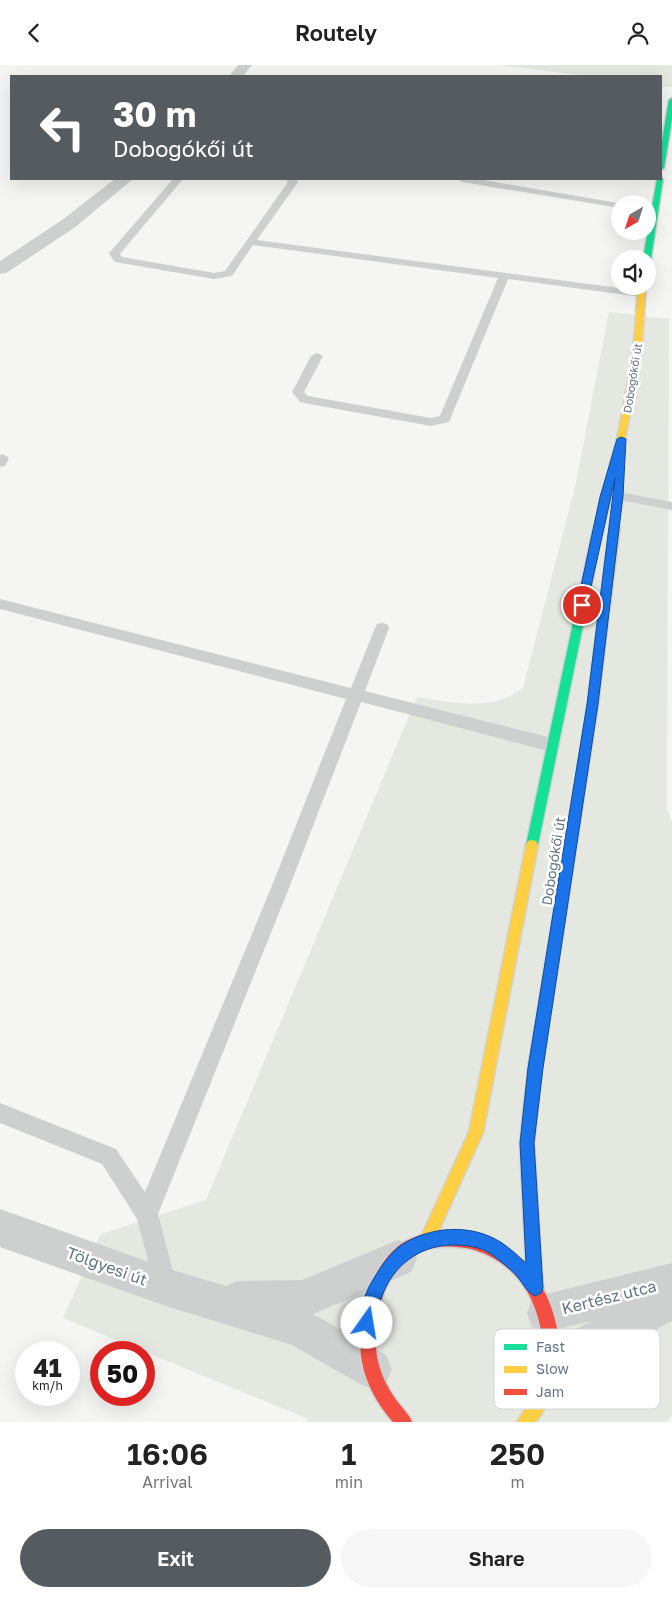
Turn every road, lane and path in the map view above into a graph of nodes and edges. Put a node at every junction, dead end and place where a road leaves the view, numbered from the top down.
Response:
1 (245, 65) edge
2 (237, 75) edge
3 (672, 100) edge
4 (669, 140) edge
5 (662, 165) edge
6 (124, 180) edge
7 (177, 180) edge
8 (292, 180) edge
9 (468, 180) edge
10 (660, 180) edge
11 (655, 195) edge
12 (611, 204) edge
13 (252, 242) junction
14 (0, 269) edge
15 (504, 277) junction
16 (611, 287) edge
17 (641, 295) edge
18 (317, 356) dead end
19 (621, 439) junction
20 (617, 506) junction
21 (672, 506) edge
22 (0, 604) edge
23 (382, 628) dead end
24 (355, 697) junction
25 (552, 745) junction
26 (0, 1113) edge
27 (147, 1214) junction
28 (0, 1228) edge
29 (413, 1250) junction
30 (672, 1282) edge
31 (166, 1287) junction
32 (541, 1300) junction
33 (672, 1300) edge
34 (214, 1301) junction
35 (550, 1329) edge
36 (617, 1329) edge
37 (372, 1369) junction
38 (536, 1409) edge
39 (399, 1419) edge
40 (525, 1422) edge

1 - 2 street
3 - 4 main road
4 - 5 main road
6 - 14 street
7 - 13 lane
8 - 13 lane
9 - 12 lane
10 - 11 main road
13 - 15 lane
15 - 16 lane
15 - 18 lane
17 - 19 main road, Dobogókői út
19 - 20 main road, Dobogókői út
19 - 25 main road, Dobogókői út
20 - 21 lane
20 - 32 main road, Dobogókői út
22 - 24 lane
23 - 24 lane
24 - 25 lane
24 - 27 lane
25 - 29 main road, Dobogókői út
26 - 27 lane
27 - 31 lane
28 - 31 street, Tölgyesi út
29 - 32 main road
29 - 34 street, Tölgyesi út
29 - 37 main road, Dobogókői út
30 - 32 street, Kertész utca
31 - 34 street, Tölgyesi út
32 - 35 main road
33 - 36 street, Kertész utca
34 - 37 street, Tölgyesi út
37 - 39 main road, Dobogókői út
38 - 40 main road

